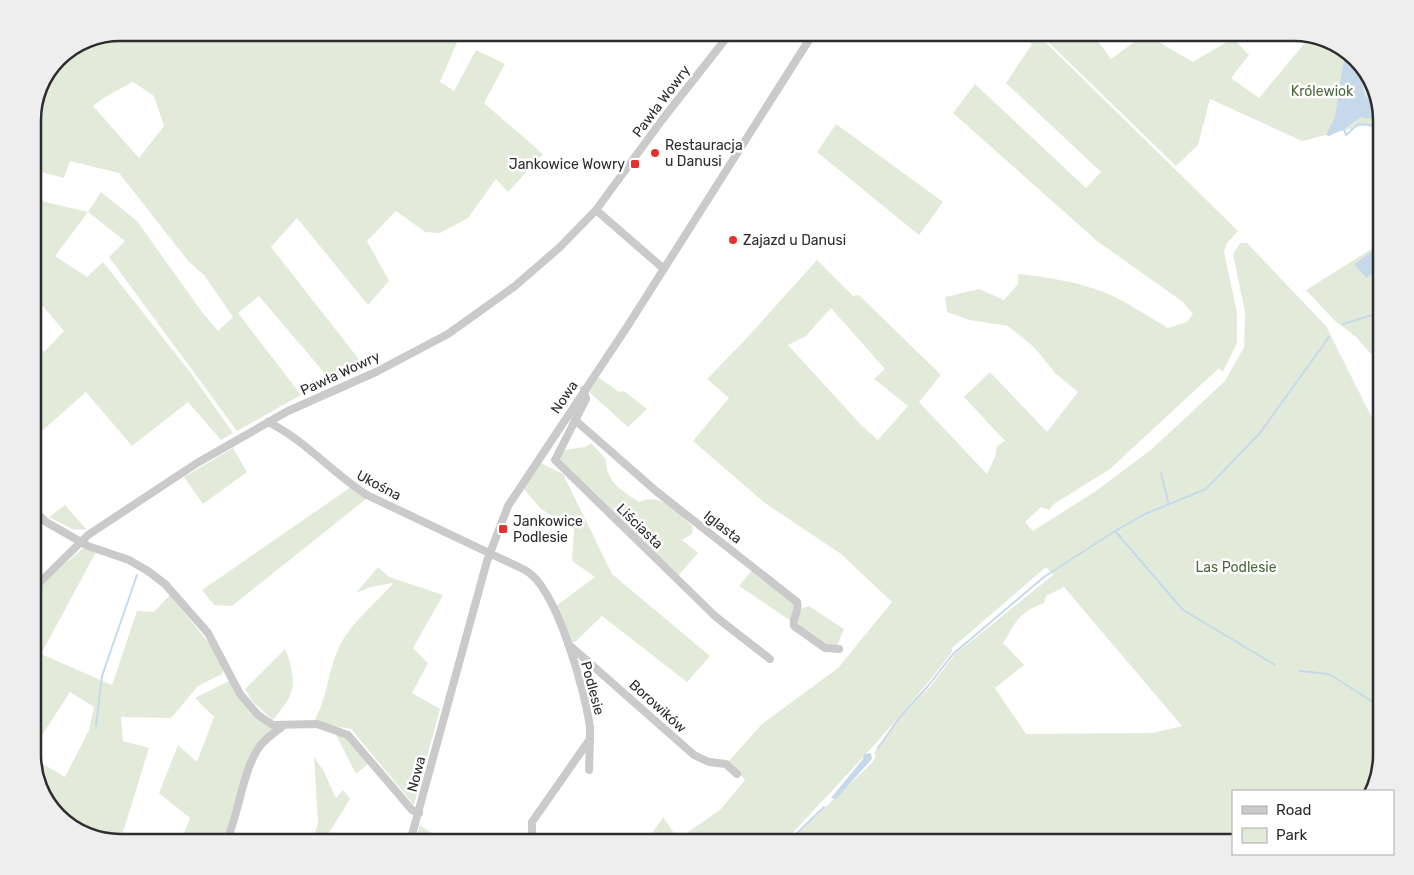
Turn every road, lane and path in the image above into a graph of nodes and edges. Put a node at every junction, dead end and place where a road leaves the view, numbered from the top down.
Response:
1 (724, 41) edge
2 (808, 41) edge
3 (596, 210) junction
4 (664, 269) junction
5 (584, 390) junction
6 (575, 420) junction
7 (268, 422) junction
8 (41, 517) edge
9 (82, 542) junction
10 (489, 552) junction
11 (41, 581) edge
12 (568, 644) junction
13 (839, 649) dead end
14 (770, 659) dead end
15 (284, 725) junction
16 (590, 739) junction
17 (588, 770) dead end
18 (737, 774) dead end
19 (418, 813) junction
20 (230, 834) edge
21 (412, 834) edge
22 (532, 834) edge

1 - 3 street, Pawła Wowry
2 - 4 street, Nowa
3 - 4 street
3 - 7 street, Pawła Wowry
4 - 5 street, Nowa
5 - 6 street, Liściasta
5 - 10 street, Nowa
6 - 13 street, Iglasta
6 - 14 street, Liściasta
7 - 9 street, Pawła Wowry
7 - 10 street, Ukośna
8 - 9 street
9 - 11 street, Pawła Wowry
9 - 15 street
10 - 12 street, Podlesie
10 - 19 street, Nowa
12 - 16 street, Podlesie
12 - 18 street, Borowików
15 - 19 street
15 - 20 street
16 - 17 street, Podlesie
16 - 22 street
19 - 21 street, Nowa

